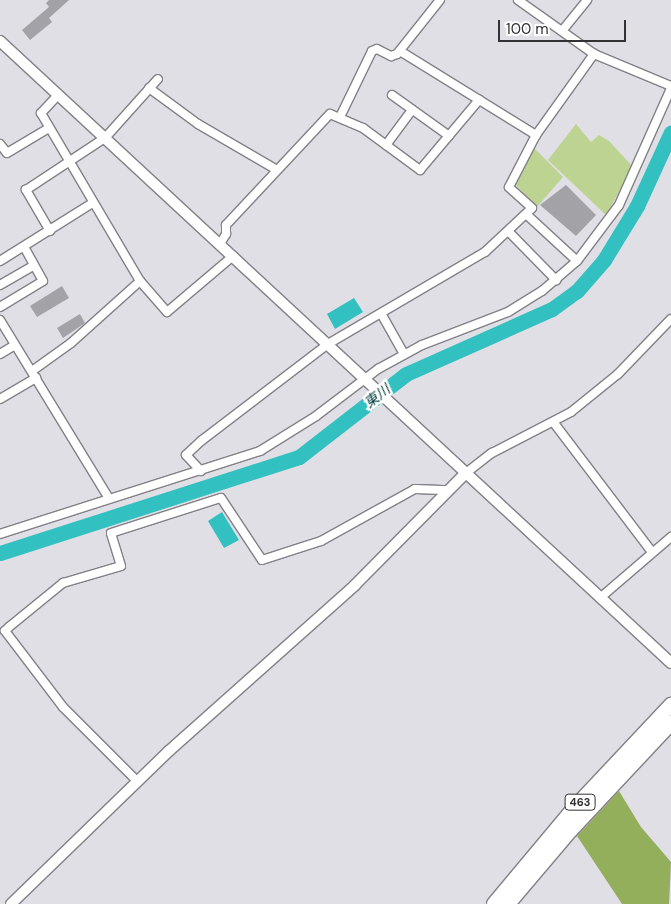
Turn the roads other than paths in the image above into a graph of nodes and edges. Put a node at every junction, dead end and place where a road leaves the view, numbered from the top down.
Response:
1 (440, 0) edge
2 (518, 0) edge
3 (587, 0) edge
4 (562, 31) junction
5 (0, 41) edge
6 (400, 51) junction
7 (594, 54) junction
8 (158, 79) dead end
9 (671, 87) edge
10 (150, 88) junction
11 (58, 95) junction
12 (392, 95) dead end
13 (479, 100) junction
14 (412, 110) junction
15 (340, 117) junction
16 (49, 128) junction
17 (536, 134) junction
18 (449, 136) junction
19 (104, 138) junction
20 (0, 144) edge
21 (386, 145) junction
22 (69, 165) junction
23 (277, 170) junction
24 (91, 204) junction
25 (526, 214) junction
26 (50, 231) junction
27 (508, 231) junction
28 (220, 244) junction
29 (24, 247) junction
30 (233, 256) junction
31 (0, 261) edge
32 (578, 261) junction
33 (34, 265) junction
34 (556, 280) junction
35 (140, 281) junction
36 (0, 285) edge
37 (0, 307) edge
38 (382, 315) junction
39 (671, 319) edge
40 (0, 320) edge
41 (15, 344) junction
42 (328, 344) junction
43 (0, 354) edge
44 (404, 354) junction
45 (34, 374) junction
46 (367, 380) junction
47 (0, 399) edge
48 (554, 423) junction
49 (201, 471) junction
50 (466, 473) junction
51 (449, 490) junction
52 (108, 497) junction
53 (0, 534) edge
54 (671, 536) edge
55 (652, 552) junction
56 (600, 598) junction
57 (671, 663) edge
58 (671, 704) edge
59 (671, 723) edge
60 (138, 782) junction
61 (11, 904) edge
62 (494, 904) edge
63 (508, 904) edge

1 - 6 street
2 - 4 street
3 - 4 street
4 - 7 street
5 - 11 street
6 - 13 street
6 - 15 street
7 - 9 street
7 - 17 street
8 - 10 street
9 - 32 street
10 - 19 street
10 - 23 street
11 - 16 street
11 - 19 street
12 - 14 street
13 - 17 street
13 - 18 street
14 - 18 street
14 - 21 street
15 - 21 street
15 - 23 street
16 - 20 street
16 - 22 street
17 - 25 street
18 - 21 street
19 - 22 street
19 - 28 street
22 - 24 street
22 - 26 street
23 - 28 street
24 - 26 street
24 - 35 street
25 - 27 street
25 - 32 street
26 - 29 street
27 - 34 street
27 - 38 street
28 - 30 street
29 - 31 street
29 - 33 street
30 - 35 street
30 - 42 street
32 - 34 street
33 - 36 street
33 - 37 street
34 - 44 street
35 - 45 street
38 - 42 street
38 - 44 street
39 - 48 street
40 - 41 street
41 - 43 street
41 - 45 street
42 - 46 street
42 - 49 street
44 - 46 street
45 - 47 street
45 - 52 street
46 - 49 street
46 - 50 street
48 - 50 street
48 - 55 street
49 - 52 street
50 - 51 street
50 - 56 street
51 - 60 street
51 - 60 street
52 - 53 street
54 - 55 street
55 - 56 street
56 - 57 street
58 - 62 highway, 463
59 - 63 highway, 463
60 - 61 street

